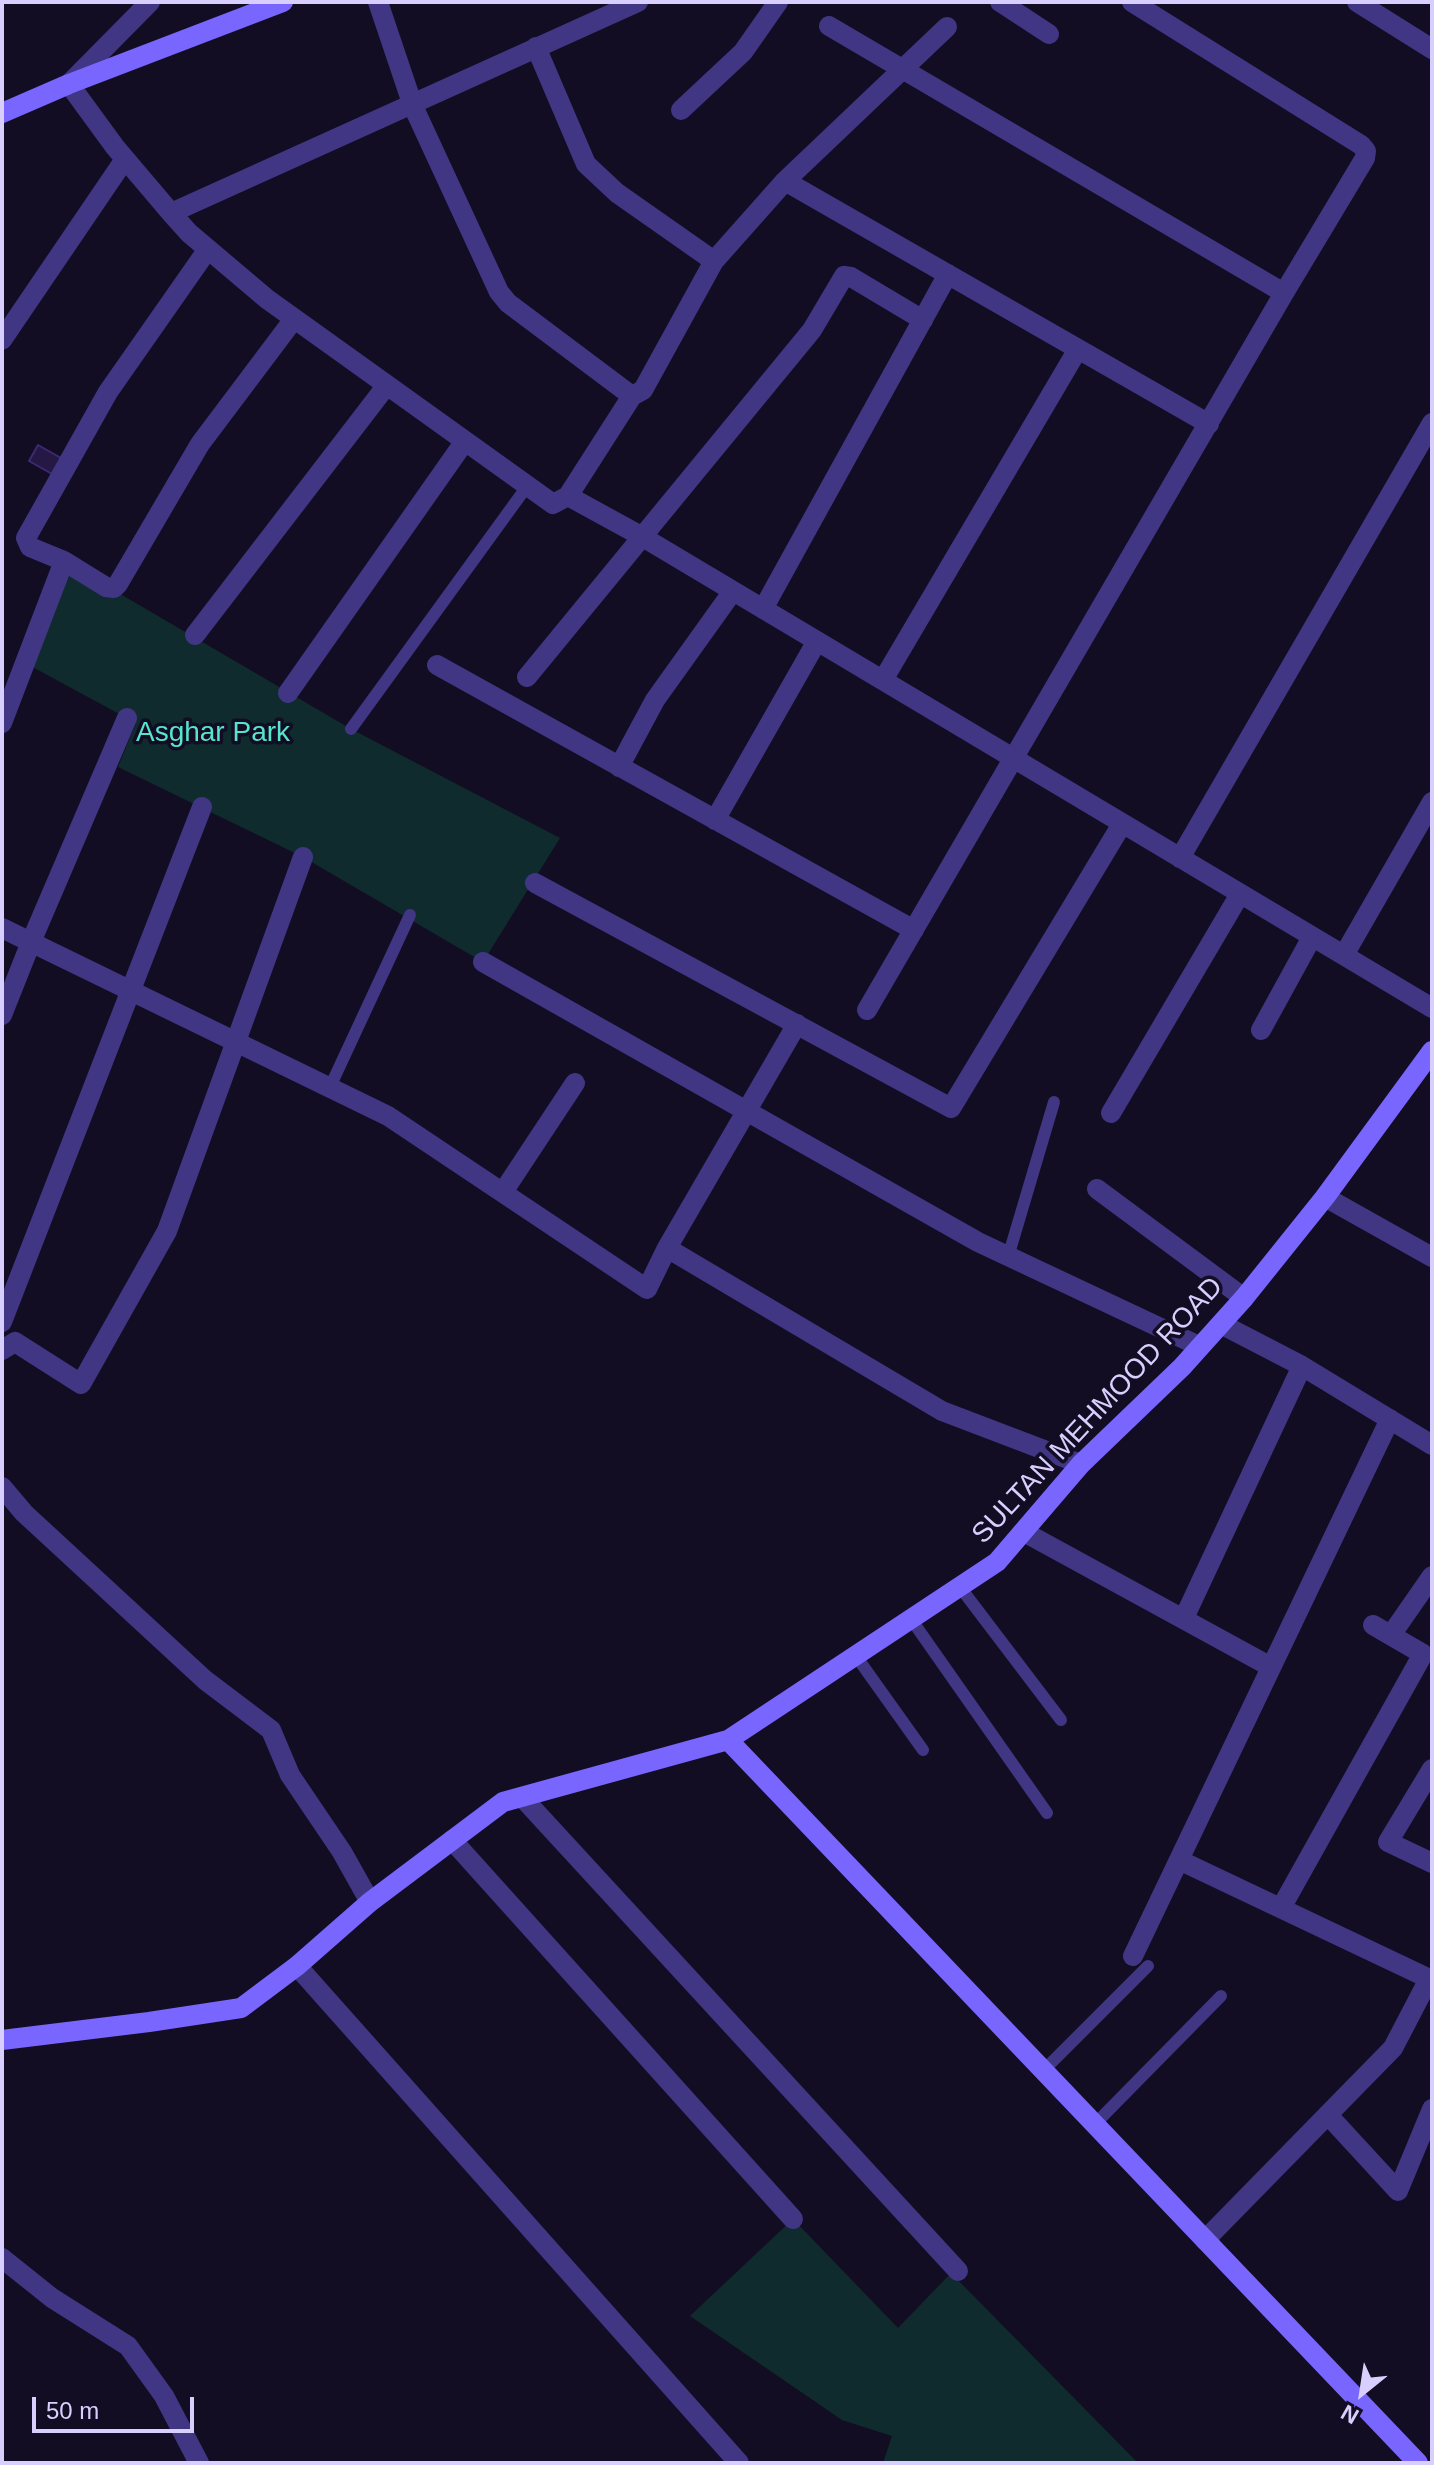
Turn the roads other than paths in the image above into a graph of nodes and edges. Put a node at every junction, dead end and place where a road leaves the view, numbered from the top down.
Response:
1 (150, 2) edge
2 (283, 2) edge
3 (378, 2) edge
4 (638, 2) edge
5 (778, 2) edge
6 (1000, 2) edge
7 (1132, 2) edge
8 (1357, 2) edge
9 (829, 26) dead end
10 (947, 27) dead end
11 (1049, 34) dead end
12 (536, 47) junction
13 (1432, 49) edge
14 (902, 69) junction
15 (69, 84) junction
16 (413, 106) junction
17 (681, 110) dead end
18 (2, 113) edge
19 (125, 159) junction
20 (785, 181) junction
21 (171, 213) junction
22 (208, 249) junction
23 (714, 261) junction
24 (948, 274) junction
25 (1284, 293) junction
26 (294, 319) junction
27 (923, 320) junction
28 (2, 340) edge
29 (1078, 349) junction
30 (387, 385) junction
31 (632, 396) junction
32 (1432, 423) edge
33 (1209, 424) junction
34 (465, 441) junction
35 (528, 485) junction
36 (568, 496) junction
37 (641, 536) junction
38 (64, 561) junction
39 (733, 591) junction
40 (763, 609) junction
41 (195, 635) dead end
42 (817, 641) junction
43 (437, 665) dead end
44 (527, 677) dead end
45 (883, 680) junction
46 (288, 693) dead end
47 (127, 718) dead end
48 (2, 723) edge
49 (351, 729) dead end
50 (1015, 759) junction
51 (619, 767) junction
52 (1432, 802) edge
53 (202, 807) dead end
54 (715, 820) junction
55 (1122, 824) junction
56 (303, 857) dead end
57 (1180, 858) junction
58 (535, 883) dead end
59 (1240, 894) junction
60 (410, 915) dead end
61 (2, 928) edge
62 (914, 930) junction
63 (1312, 937) junction
64 (31, 942) junction
65 (1344, 955) junction
66 (483, 962) dead end
67 (131, 990) junction
68 (1432, 1008) edge
69 (867, 1010) dead end
70 (2, 1015) edge
71 (797, 1024) junction
72 (1261, 1030) dead end
73 (236, 1042) junction
74 (1432, 1051) edge
75 (575, 1083) dead end
76 (330, 1087) junction
77 (1054, 1102) dead end
78 (746, 1111) junction
79 (1111, 1113) dead end
80 (1097, 1189) dead end
81 (503, 1192) junction
82 (1325, 1197) junction
83 (667, 1248) junction
84 (1008, 1257) junction
85 (1432, 1257) edge
86 (1244, 1298) junction
87 (2, 1322) edge
88 (1221, 1324) junction
89 (1199, 1346) junction
90 (2, 1350) edge
91 (1302, 1366) junction
92 (1390, 1419) junction
93 (1432, 1445) edge
94 (1081, 1464) junction
95 (2, 1487) edge
96 (1024, 1532) junction
97 (1432, 1576) edge
98 (960, 1587) junction
99 (1184, 1618) junction
100 (911, 1619) junction
101 (856, 1656) junction
102 (1271, 1667) junction
103 (1061, 1720) dead end
104 (728, 1740) junction
105 (923, 1750) dead end
106 (1432, 1769) edge
107 (522, 1797) junction
108 (1047, 1813) dead end
109 (452, 1840) junction
110 (1179, 1860) junction
111 (1432, 1863) edge
112 (370, 1902) junction
113 (1281, 1908) junction
114 (1141, 1961) joint
115 (297, 1966) junction
116 (1430, 1980) edge
117 (1221, 1996) dead end
118 (2, 2040) edge
119 (1043, 2071) junction
120 (1432, 2109) edge
121 (1328, 2115) junction
122 (1095, 2124) junction
123 (793, 2219) dead end
124 (1205, 2240) junction
125 (2, 2258) edge
126 (958, 2271) dead end
127 (199, 2463) edge
128 (739, 2463) edge
129 (1418, 2463) edge

1 - 15 street
2 - 15 street
3 - 16 street
4 - 12 street
5 - 17 street
6 - 11 street
7 - 25 street
8 - 13 street
9 - 14 street
10 - 14 street
12 - 16 street
12 - 23 street
14 - 20 street
14 - 25 street
15 - 18 street
15 - 19 street
16 - 21 street
16 - 31 street
19 - 21 street
19 - 28 street
20 - 23 street
20 - 24 street
21 - 22 street
22 - 26 street
22 - 38 street
23 - 31 street
24 - 27 street
24 - 29 street
25 - 33 street
26 - 30 street
26 - 38 street
27 - 37 street
27 - 40 street
29 - 33 street
29 - 45 street
30 - 34 street
30 - 41 street
31 - 36 street
32 - 57 street
33 - 50 street
34 - 35 street
34 - 46 street
35 - 36 street
35 - 49 lane
36 - 37 street
37 - 39 street
37 - 44 street
38 - 48 street
39 - 40 street
39 - 51 street
40 - 42 street
42 - 45 street
42 - 54 street
43 - 51 street
45 - 50 street
47 - 64 street
50 - 55 street
50 - 62 street
51 - 54 street
52 - 65 street
53 - 67 street
54 - 62 street
55 - 57 street
55 - 71 street
56 - 73 street
57 - 59 street
58 - 71 street
59 - 63 street
59 - 79 street
60 - 76 lane
61 - 64 street
62 - 69 street
63 - 65 street
63 - 72 street
64 - 67 street
64 - 70 street
65 - 68 street
66 - 78 street
67 - 73 street
67 - 87 street
71 - 78 street
73 - 76 street
73 - 90 street
74 - 82 street, SULTAN MEHMOOD ROAD
75 - 81 street
76 - 81 street
77 - 84 lane
78 - 83 street
78 - 84 street
80 - 86 street
81 - 83 street
82 - 85 street
82 - 86 street, SULTAN MEHMOOD ROAD
83 - 94 street
84 - 89 street
86 - 88 street, SULTAN MEHMOOD ROAD
88 - 89 street, SULTAN MEHMOOD ROAD
88 - 91 street
89 - 94 street, SULTAN MEHMOOD ROAD
91 - 92 street
91 - 99 street
92 - 93 street
92 - 102 street
94 - 96 street, SULTAN MEHMOOD ROAD
95 - 112 street
96 - 98 street, SULTAN MEHMOOD ROAD
96 - 99 street
97 - 113 street
98 - 100 street, SULTAN MEHMOOD ROAD
98 - 103 lane
99 - 102 street
100 - 101 street, SULTAN MEHMOOD ROAD
100 - 108 lane
101 - 104 street, SULTAN MEHMOOD ROAD
101 - 105 lane
102 - 110 street
104 - 107 street, SULTAN MEHMOOD ROAD
104 - 119 street
106 - 111 street
107 - 109 street, SULTAN MEHMOOD ROAD
107 - 126 street
109 - 112 street, SULTAN MEHMOOD ROAD
109 - 123 street
110 - 113 street
110 - 114 street
112 - 115 street, SULTAN MEHMOOD ROAD
113 - 116 street
114 - 119 lane
115 - 118 street, SULTAN MEHMOOD ROAD
115 - 128 street
116 - 121 street
117 - 122 lane
119 - 122 street
120 - 121 street
121 - 124 street
122 - 124 street
124 - 129 street
125 - 127 street

